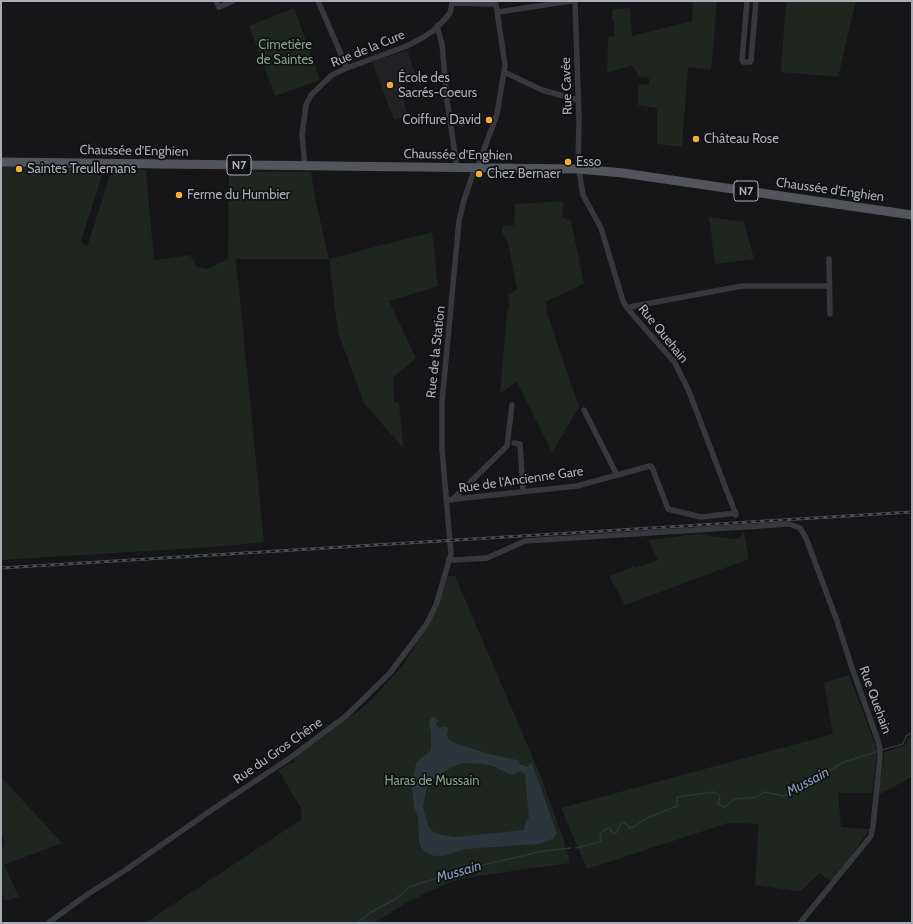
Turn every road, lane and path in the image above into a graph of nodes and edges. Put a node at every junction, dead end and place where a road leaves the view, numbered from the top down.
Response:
1 (216, 1) edge
2 (233, 1) edge
3 (318, 1) edge
4 (571, 1) edge
5 (575, 1) edge
6 (747, 1) edge
7 (756, 1) edge
8 (452, 2) edge
9 (496, 2) edge
10 (498, 12) junction
11 (437, 26) junction
12 (347, 68) junction
13 (504, 72) junction
14 (578, 100) junction
15 (1, 162) edge
16 (305, 166) junction
17 (457, 168) junction
18 (477, 168) junction
19 (579, 169) junction
20 (912, 215) edge
21 (829, 259) dead end
22 (829, 286) junction
23 (627, 308) junction
24 (830, 314) dead end
25 (512, 405) dead end
26 (584, 410) dead end
27 (514, 443) dead end
28 (617, 475) junction
29 (524, 491) junction
30 (449, 500) junction
31 (736, 514) joint
32 (450, 540) joint
33 (449, 559) junction
34 (48, 923) edge
35 (800, 923) edge

1 - 2 street
3 - 12 street
4 - 10 street
5 - 14 street, Rue Cavée
6 - 7 street
8 - 9 street
8 - 11 street, Rue de la Cure
9 - 10 street, Rue de la Station
10 - 13 street, Rue de la Station
11 - 12 street, Rue de la Cure
11 - 17 street
12 - 16 street, Rue de la Cure
13 - 14 street
13 - 18 street, Rue de la Station
14 - 19 street, Rue Cavée
15 - 16 main road, Chaussée d'Enghien / N7
16 - 17 main road, Chaussée d'Enghien / N7
17 - 18 main road, Chaussée d'Enghien / N7
18 - 19 main road, Chaussée d'Enghien / N7
18 - 30 street, Rue de la Station
19 - 20 main road, Chaussée d'Enghien / N7
19 - 23 street, Rue Quehain
21 - 22 street
22 - 23 street
22 - 24 street
23 - 31 street, Rue Quehain
25 - 30 street
26 - 28 street
27 - 29 street
28 - 29 street, Rue de l'Ancienne Gare
28 - 31 street, Rue de l'Ancienne Gare
29 - 30 street, Rue de l'Ancienne Gare
30 - 32 street, Rue de la Station
32 - 33 street, Rue du Gros Chêne
33 - 34 street, Rue du Gros Chêne
33 - 35 street, Rue Quehain

